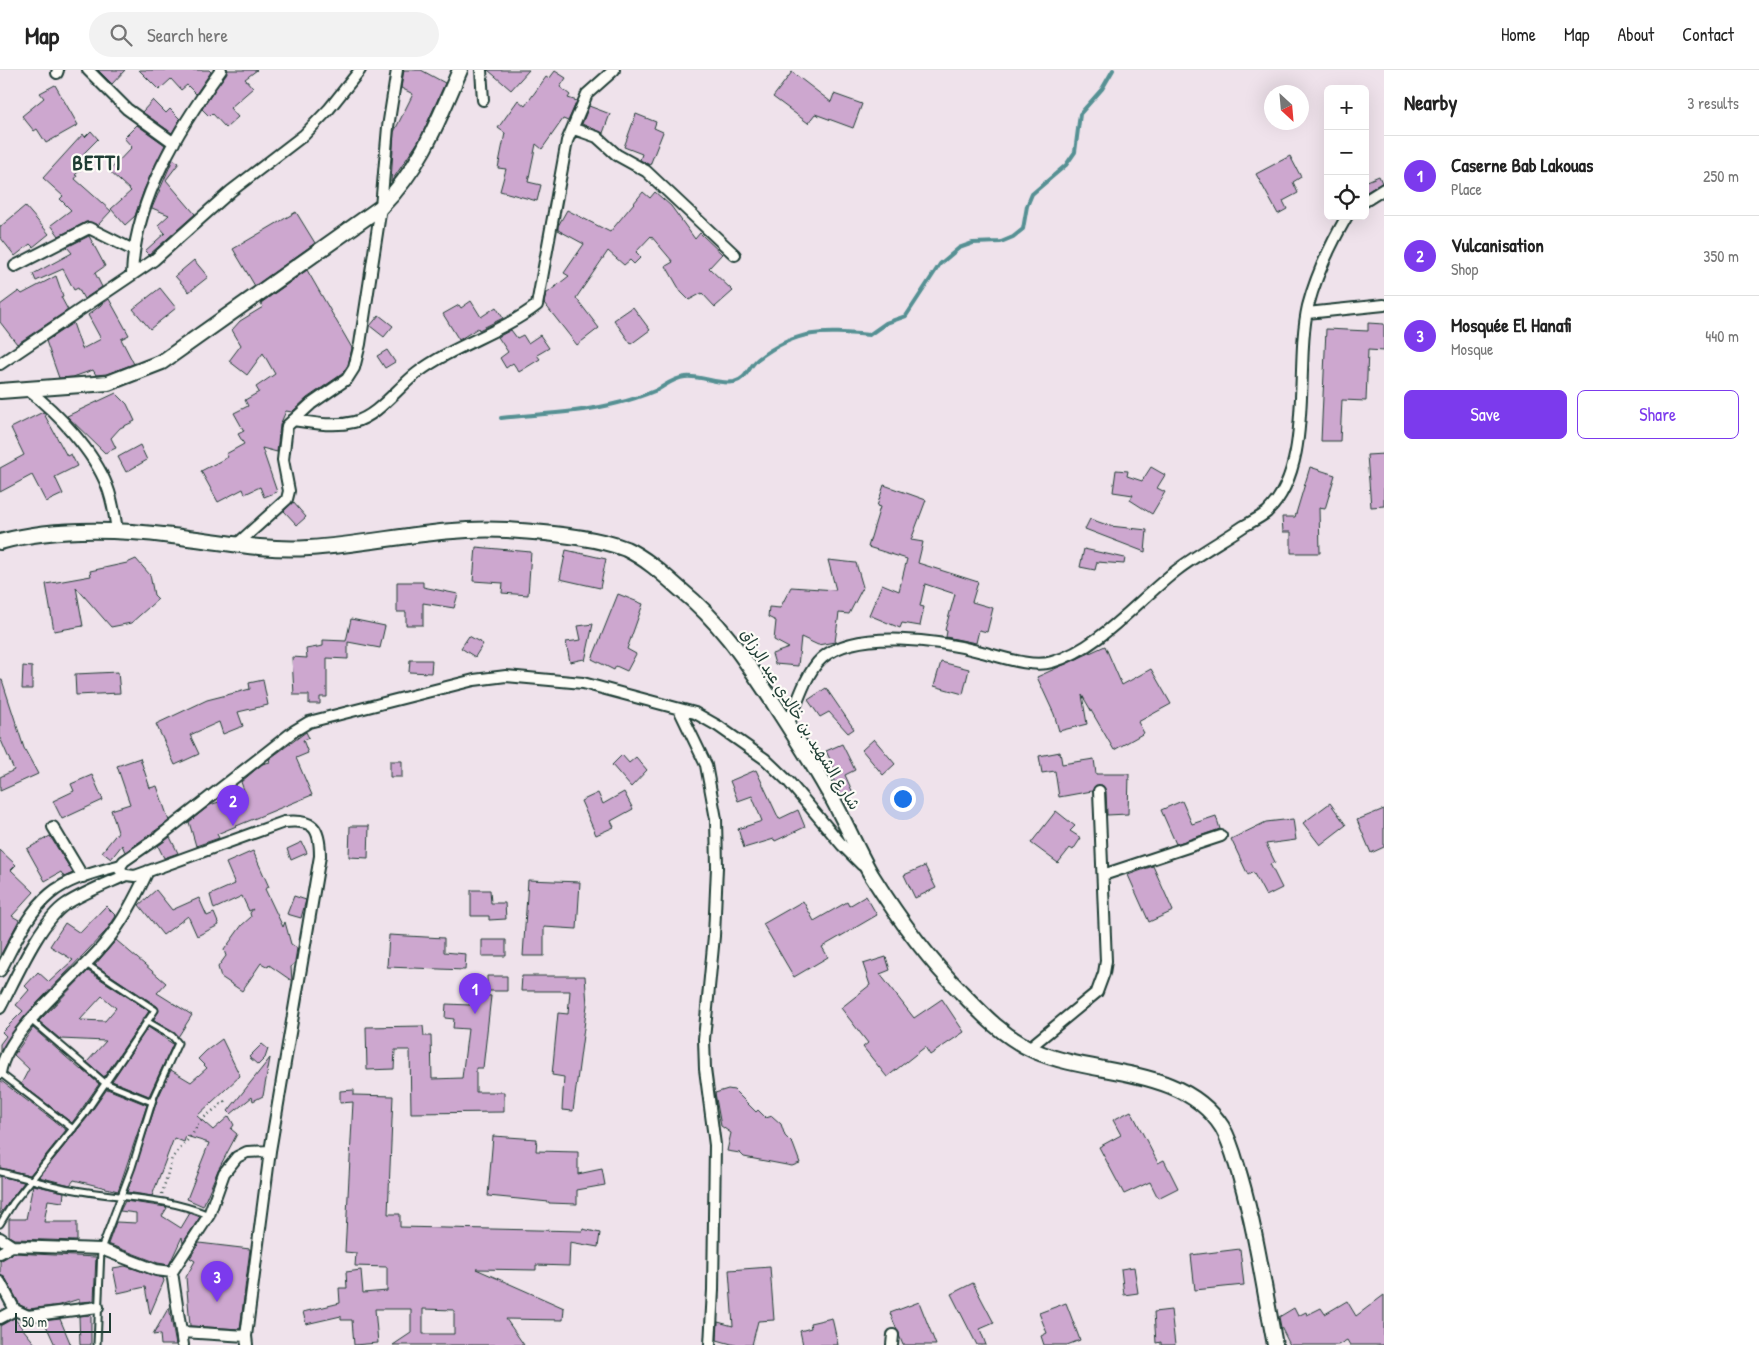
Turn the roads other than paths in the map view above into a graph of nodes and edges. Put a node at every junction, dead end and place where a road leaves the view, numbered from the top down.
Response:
1 (88, 70) edge
2 (221, 70) edge
3 (360, 70) edge
4 (397, 70) edge
5 (460, 70) edge
6 (482, 70) edge
7 (614, 70) edge
8 (483, 100) dead end
9 (574, 128) junction
10 (174, 143) junction
11 (1384, 189) edge
12 (1369, 198) edge
13 (381, 207) junction
14 (1345, 220) edge
15 (133, 250) junction
16 (735, 255) dead end
17 (14, 266) dead end
18 (132, 274) junction
19 (1384, 305) edge
20 (1307, 313) junction
21 (0, 364) edge
22 (28, 390) junction
23 (0, 391) edge
24 (292, 420) junction
25 (117, 531) junction
26 (0, 542) edge
27 (235, 546) junction
28 (679, 709) junction
29 (788, 726) junction
30 (1100, 791) dead end
31 (53, 827) dead end
32 (1221, 836) dead end
33 (121, 865) junction
34 (148, 871) junction
35 (870, 873) junction
36 (126, 875) junction
37 (1103, 875) junction
38 (83, 877) junction
39 (86, 964) junction
40 (0, 971) edge
41 (0, 1008) edge
42 (32, 1021) junction
43 (146, 1021) junction
44 (1029, 1048) junction
45 (0, 1073) edge
46 (105, 1083) junction
47 (152, 1102) junction
48 (72, 1129) junction
49 (270, 1151) junction
50 (0, 1172) edge
51 (32, 1180) junction
52 (122, 1194) junction
53 (209, 1214) junction
54 (0, 1224) edge
55 (0, 1238) edge
56 (12, 1246) junction
57 (101, 1249) junction
58 (0, 1253) edge
59 (172, 1272) junction
60 (0, 1282) edge
61 (98, 1307) junction
62 (15, 1310) junction
63 (0, 1318) edge
64 (183, 1332) junction
65 (246, 1341) edge
66 (97, 1345) edge
67 (184, 1345) edge
68 (710, 1345) edge
69 (1275, 1345) edge

1 - 10 street
2 - 10 street
3 - 18 street
4 - 13 street
5 - 13 main road
6 - 8 street
7 - 9 street
9 - 16 street
9 - 24 street
10 - 15 street
11 - 12 street
13 - 22 main road
13 - 24 street
14 - 20 street
15 - 17 street
15 - 18 street
18 - 21 street
19 - 20 street
20 - 29 street
22 - 23 main road
22 - 25 street
24 - 27 street
25 - 26 main road, شارع الشهيد بن خالدي عبد الرزاق
25 - 27 main road, شارع الشهيد بن خالدي عبد الرزاق
27 - 29 main road, شارع الشهيد بن خالدي عبد الرزاق
28 - 33 street
28 - 35 street
28 - 68 street
29 - 35 main road, شارع الشهيد بن خالدي عبد الرزاق
30 - 37 street
31 - 38 street
32 - 37 street
33 - 36 street
33 - 38 street
34 - 36 street
34 - 39 street
34 - 49 street
35 - 44 main road, شارع الشهيد بن خالدي عبد الرزاق
36 - 41 street
37 - 44 street
38 - 40 street
39 - 42 street
39 - 43 lane
42 - 45 street
42 - 46 lane
43 - 46 lane
43 - 47 lane
44 - 69 main road, شارع الشهيد بن خالدي عبد الرزاق
45 - 48 lane
46 - 47 lane
46 - 48 lane
47 - 52 lane
48 - 51 lane
49 - 53 street
49 - 65 street
50 - 51 lane
51 - 52 lane
51 - 54 lane
52 - 53 lane
52 - 57 lane
53 - 59 street
55 - 56 street
56 - 57 street
56 - 58 street
57 - 59 street
57 - 61 lane
59 - 64 street
60 - 62 street
61 - 62 street
61 - 66 lane
62 - 63 street
64 - 65 street
64 - 67 street

